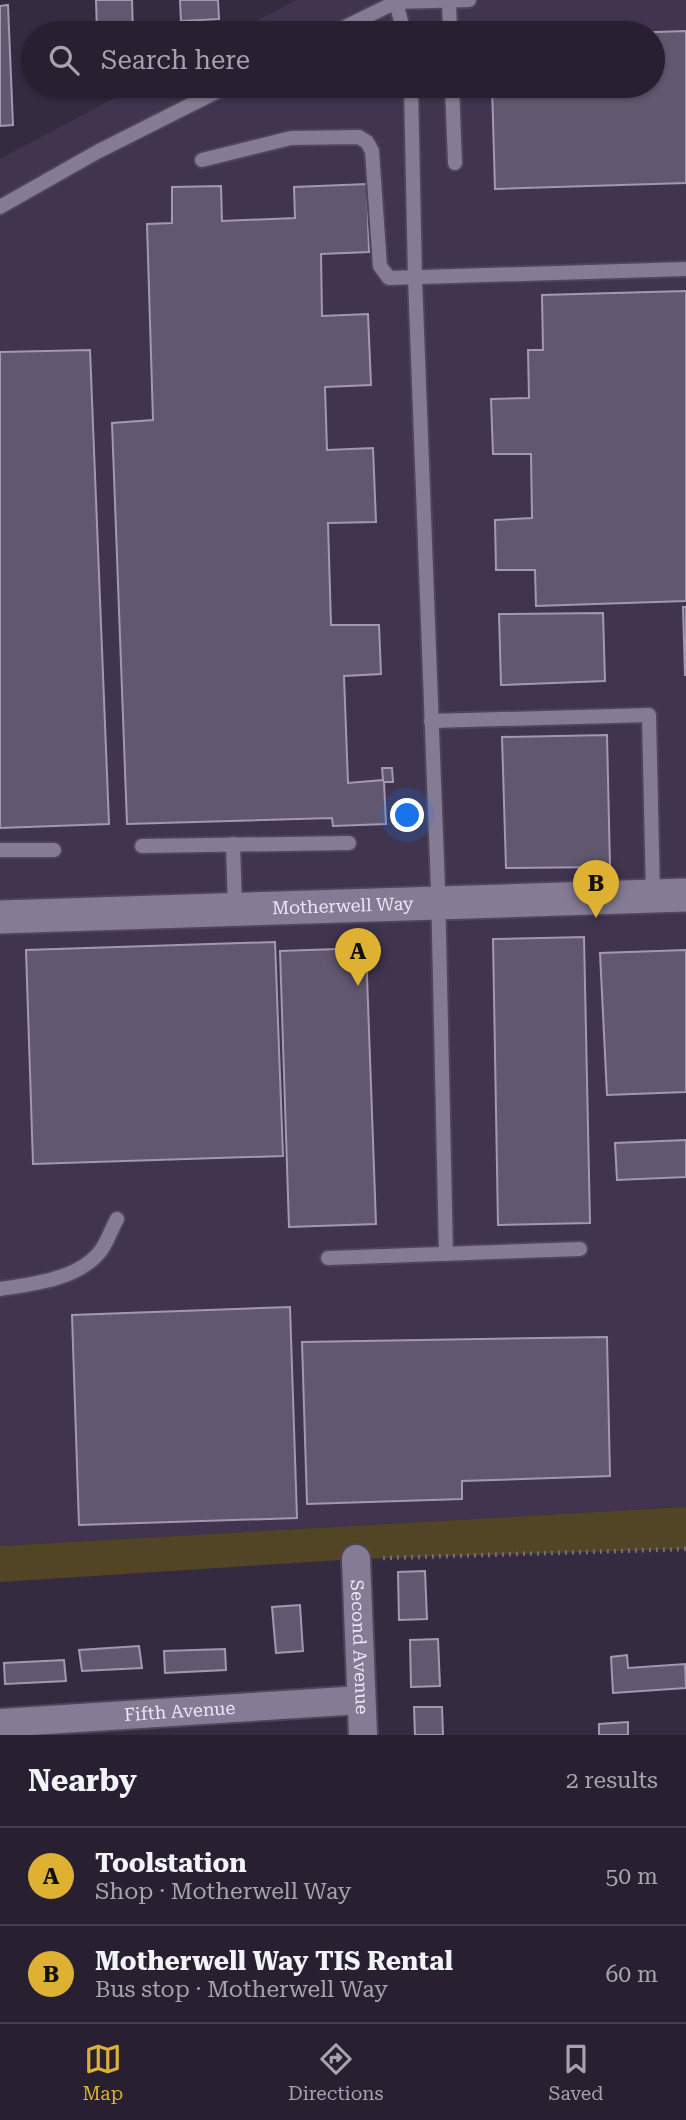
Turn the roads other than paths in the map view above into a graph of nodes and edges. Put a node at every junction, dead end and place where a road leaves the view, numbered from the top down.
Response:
1 (469, 0) edge
2 (449, 1) edge
3 (396, 2) edge
4 (357, 21) edge
5 (401, 21) edge
6 (450, 21) edge
7 (204, 98) edge
8 (411, 98) edge
9 (453, 98) edge
10 (202, 160) dead end
11 (455, 163) dead end
12 (0, 207) edge
13 (686, 269) edge
14 (415, 278) junction
15 (431, 721) junction
16 (349, 842) dead end
17 (233, 844) junction
18 (142, 846) dead end
19 (0, 850) edge
20 (54, 850) dead end
21 (686, 895) edge
22 (653, 896) junction
23 (438, 903) junction
24 (235, 908) junction
25 (0, 917) edge
26 (117, 1219) dead end
27 (580, 1249) dead end
28 (446, 1254) junction
29 (328, 1258) dead end
30 (0, 1289) edge
31 (356, 1559) road end
32 (361, 1700) junction
33 (0, 1723) edge
34 (363, 1735) edge

1 - 2 lane
2 - 3 lane
2 - 6 lane
3 - 4 lane
3 - 5 lane
7 - 12 lane
8 - 14 lane
9 - 11 lane
10 - 14 lane
13 - 14 lane
14 - 15 lane
15 - 22 lane
15 - 23 lane
16 - 17 lane
17 - 18 lane
17 - 24 lane
19 - 20 lane
21 - 22 street, Motherwell Way
22 - 23 street, Motherwell Way
23 - 24 street, Motherwell Way
23 - 28 lane
24 - 25 street, Motherwell Way
26 - 30 lane
27 - 28 lane
28 - 29 lane
31 - 32 street, Second Avenue
32 - 33 street, Fifth Avenue
32 - 34 street, Second Avenue

